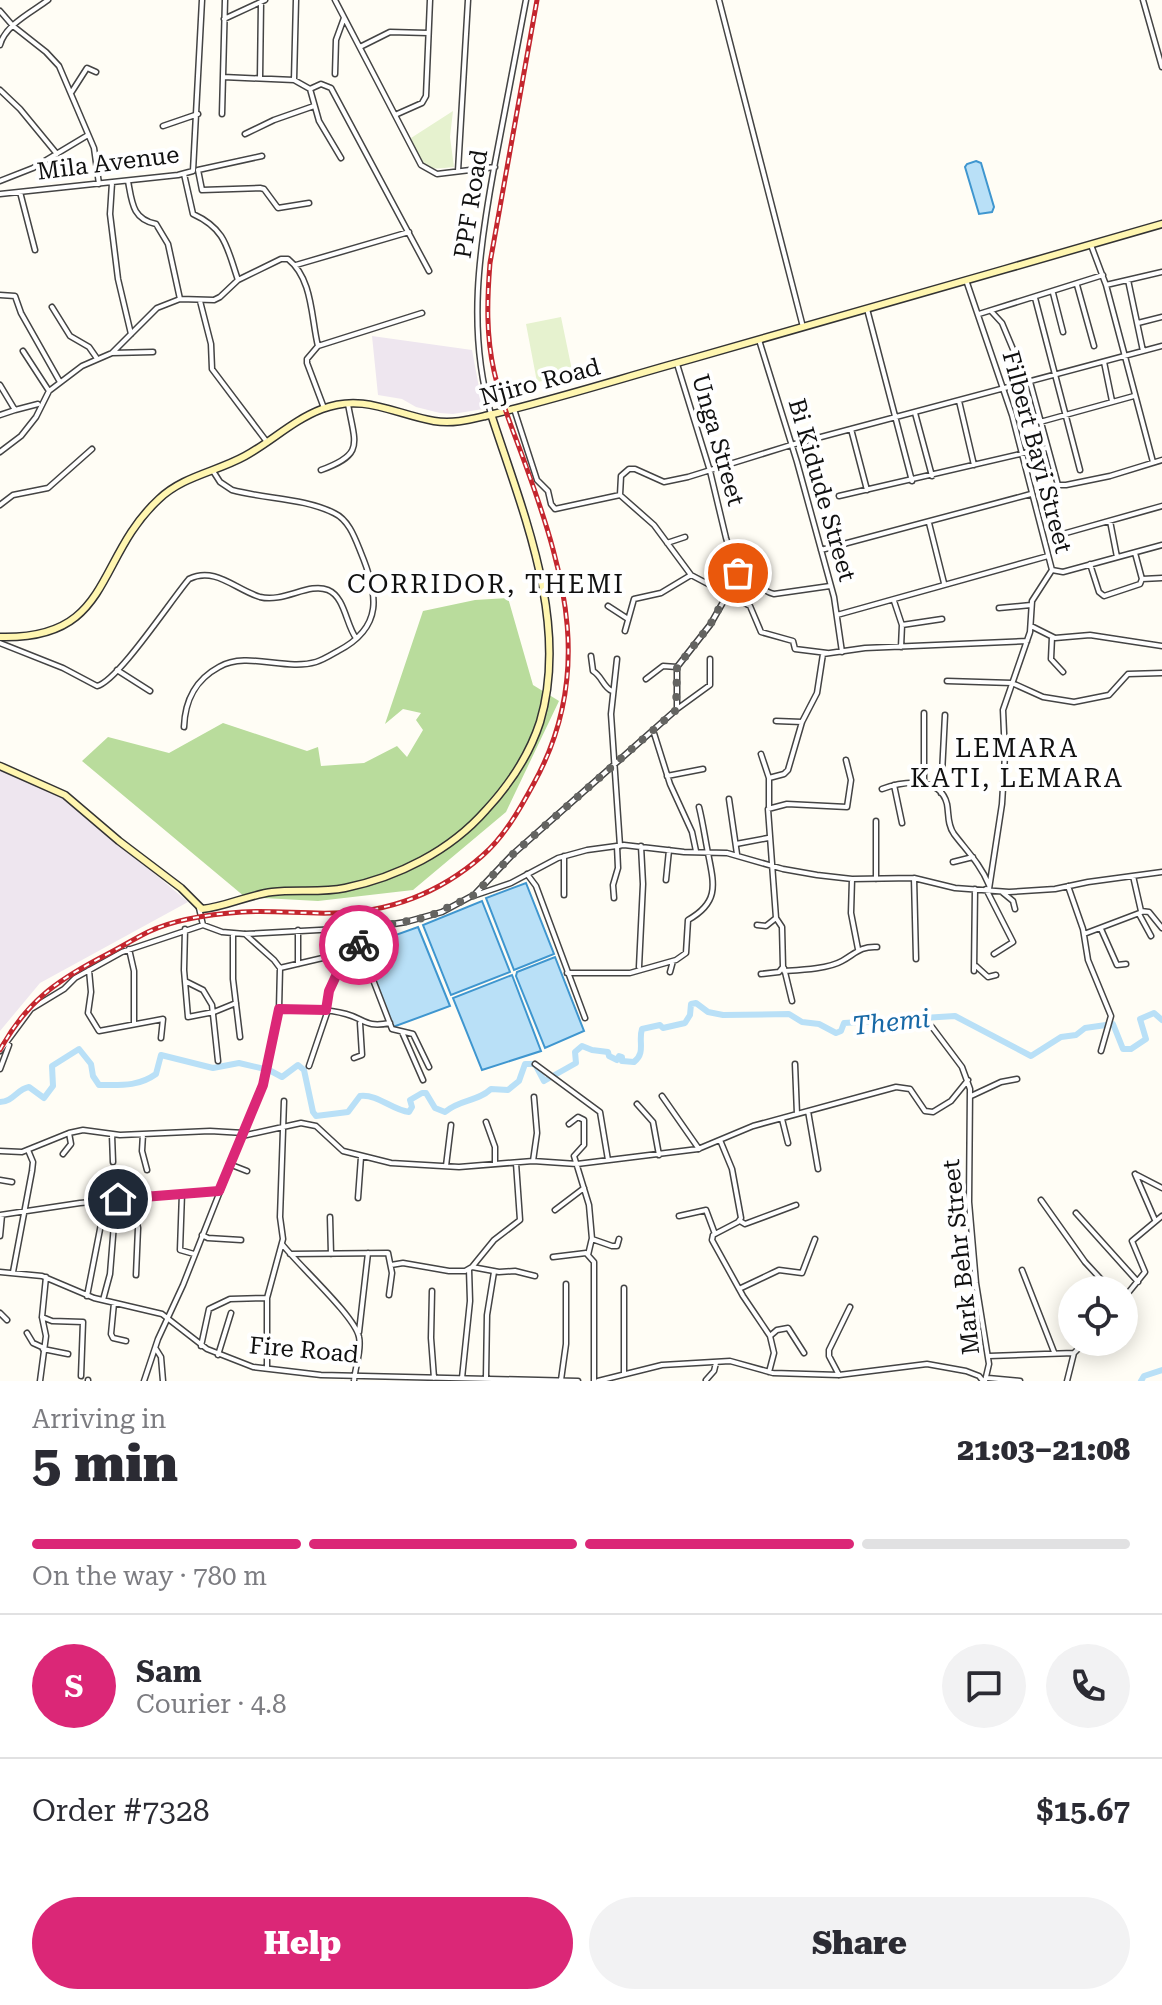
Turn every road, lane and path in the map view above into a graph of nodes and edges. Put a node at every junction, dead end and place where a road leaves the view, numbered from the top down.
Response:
1 (48, 0) edge
2 (202, 0) edge
3 (225, 0) edge
4 (296, 0) edge
5 (335, 0) edge
6 (430, 0) edge
7 (468, 0) edge
8 (526, 0) edge
9 (719, 0) edge
10 (1143, 0) edge
11 (263, 1) edge
12 (0, 11) edge
13 (345, 16) junction
14 (224, 19) junction
15 (13, 26) junction
16 (428, 33) junction
17 (0, 45) edge
18 (360, 47) junction
19 (1162, 67) edge
20 (96, 72) dead end
21 (335, 74) dead end
22 (223, 77) junction
23 (260, 78) junction
24 (294, 80) junction
25 (310, 89) junction
26 (0, 90) edge
27 (71, 93) junction
28 (314, 106) junction
29 (198, 114) junction
30 (222, 114) dead end
31 (395, 115) junction
32 (163, 126) dead end
33 (245, 134) dead end
34 (88, 135) junction
35 (57, 154) junction
36 (262, 156) dead end
37 (341, 158) dead end
38 (495, 167) junction
39 (196, 170) junction
40 (458, 171) junction
41 (184, 174) junction
42 (0, 181) edge
43 (128, 181) junction
44 (112, 183) junction
45 (99, 184) junction
46 (20, 192) junction
47 (0, 194) edge
48 (309, 203) dead end
49 (1162, 224) edge
50 (409, 232) junction
51 (1091, 245) junction
52 (35, 250) dead end
53 (295, 265) junction
54 (429, 271) dead end
55 (1162, 272) edge
56 (1103, 275) junction
57 (238, 280) junction
58 (966, 280) junction
59 (1128, 280) junction
60 (1077, 285) junction
61 (1106, 285) junction
62 (1053, 293) junction
63 (0, 295) edge
64 (1035, 298) junction
65 (180, 299) junction
66 (200, 301) junction
67 (52, 307) dead end
68 (867, 309) junction
69 (991, 310) junction
70 (422, 313) dead end
71 (979, 314) junction
72 (1162, 317) edge
73 (1138, 323) junction
74 (803, 327) junction
75 (1063, 332) dead end
76 (131, 334) junction
77 (759, 340) junction
78 (318, 346) junction
79 (1094, 346) dead end
80 (1162, 346) edge
81 (23, 351) dead end
82 (1143, 351) junction
83 (153, 352) dead end
84 (112, 353) junction
85 (1015, 354) dead end
86 (1124, 356) junction
87 (97, 358) junction
88 (1104, 362) junction
89 (677, 363) junction
90 (1056, 374) junction
91 (60, 382) junction
92 (1030, 382) junction
93 (0, 385) edge
94 (1004, 388) junction
95 (49, 391) junction
96 (1134, 396) junction
97 (959, 401) junction
98 (1112, 401) junction
99 (348, 403) junction
100 (40, 404) junction
101 (324, 408) junction
102 (514, 409) junction
103 (15, 410) junction
104 (915, 412) junction
105 (491, 414) junction
106 (1066, 414) junction
107 (0, 415) edge
108 (894, 417) junction
109 (1040, 422) junction
110 (851, 429) junction
111 (267, 442) junction
112 (791, 445) junction
113 (1046, 448) junction
114 (92, 449) dead end
115 (0, 452) edge
116 (1022, 454) junction
117 (1162, 460) edge
118 (1153, 462) junction
119 (974, 466) junction
120 (212, 469) junction
121 (321, 470) dead end
122 (1080, 470) dead end
123 (710, 471) junction
124 (932, 476) junction
125 (912, 481) junction
126 (867, 490) junction
127 (1032, 494) junction
128 (620, 495) junction
129 (839, 496) dead end
130 (0, 505) edge
131 (1162, 506) edge
132 (1110, 521) junction
133 (929, 523) junction
134 (1059, 535) dead end
135 (685, 537) dead end
136 (667, 543) junction
137 (1162, 545) edge
138 (821, 550) junction
139 (1135, 553) junction
140 (1048, 556) junction
141 (1117, 557) junction
142 (1090, 564) junction
143 (1052, 570) junction
144 (738, 573) junction
145 (691, 575) junction
146 (1162, 578) edge
147 (1142, 579) junction
148 (944, 584) junction
149 (830, 586) junction
150 (725, 595) junction
151 (894, 601) junction
152 (1031, 605) junction
153 (608, 606) dead end
154 (999, 608) dead end
155 (837, 615) junction
156 (628, 619) junction
157 (942, 619) dead end
158 (902, 625) junction
159 (1031, 626) junction
160 (625, 631) dead end
161 (0, 637) edge
162 (1052, 637) junction
163 (356, 639) junction
164 (1027, 641) junction
165 (0, 643) edge
166 (1162, 646) edge
167 (901, 647) junction
168 (842, 652) junction
169 (827, 653) junction
170 (591, 656) dead end
171 (617, 659) dead end
172 (710, 659) dead end
173 (677, 667) junction
174 (117, 670) junction
175 (1063, 672) dead end
176 (1162, 673) edge
177 (646, 679) dead end
178 (947, 681) dead end
179 (1012, 683) junction
180 (150, 691) dead end
181 (612, 691) junction
182 (677, 709) junction
183 (924, 713) dead end
184 (945, 715) dead end
185 (776, 721) dead end
186 (802, 722) junction
187 (184, 727) dead end
188 (653, 730) junction
189 (761, 754) dead end
190 (846, 760) dead end
191 (614, 765) junction
192 (0, 767) edge
193 (703, 769) dead end
194 (667, 776) junction
195 (769, 778) junction
196 (924, 784) junction
197 (894, 785) junction
198 (882, 789) dead end
199 (941, 793) junction
200 (729, 799) dead end
201 (699, 807) dead end
202 (769, 807) junction
203 (876, 821) dead end
204 (902, 823) dead end
205 (768, 838) junction
206 (736, 844) junction
207 (619, 846) junction
208 (641, 846) junction
209 (669, 850) junction
210 (696, 852) junction
211 (708, 853) junction
212 (737, 854) junction
213 (564, 856) junction
214 (973, 857) junction
215 (953, 862) dead end
216 (772, 865) junction
217 (1162, 872) edge
218 (527, 874) junction
219 (1133, 876) junction
220 (914, 878) junction
221 (852, 879) junction
222 (876, 879) junction
223 (666, 880) dead end
224 (1068, 886) junction
225 (988, 888) junction
226 (975, 889) junction
227 (1000, 891) junction
228 (474, 895) junction
229 (564, 895) dead end
230 (614, 898) dead end
231 (199, 908) junction
232 (1015, 909) dead end
233 (1141, 913) junction
234 (776, 918) junction
235 (203, 925) junction
236 (757, 925) dead end
237 (353, 928) junction
238 (1101, 928) junction
239 (1162, 928) edge
240 (185, 929) junction
241 (298, 930) junction
242 (233, 933) junction
243 (245, 934) junction
244 (1084, 934) junction
245 (1151, 936) dead end
246 (877, 947) dead end
247 (129, 949) junction
248 (361, 949) junction
249 (858, 949) junction
250 (346, 954) junction
251 (994, 954) dead end
252 (916, 959) dead end
253 (673, 961) junction
254 (298, 964) junction
255 (975, 964) junction
256 (1126, 964) dead end
257 (280, 968) junction
258 (639, 969) junction
259 (784, 969) junction
260 (89, 970) junction
261 (974, 971) dead end
262 (670, 972) dead end
263 (567, 973) junction
264 (761, 974) dead end
265 (996, 975) dead end
266 (185, 981) junction
267 (792, 1001) dead end
268 (236, 1003) junction
269 (279, 1009) junction
270 (327, 1010) junction
271 (214, 1012) junction
272 (585, 1018) dead end
273 (360, 1022) junction
274 (134, 1023) junction
275 (390, 1023) junction
276 (932, 1027) dead end
277 (402, 1032) junction
278 (240, 1037) dead end
279 (161, 1038) dead end
280 (9, 1041) junction
281 (0, 1051) edge
282 (1101, 1051) dead end
283 (354, 1058) dead end
284 (218, 1061) dead end
285 (535, 1064) dead end
286 (795, 1064) dead end
287 (309, 1066) dead end
288 (429, 1067) dead end
289 (0, 1069) edge
290 (1017, 1079) dead end
291 (423, 1080) dead end
292 (968, 1080) junction
293 (662, 1096) dead end
294 (971, 1096) junction
295 (534, 1097) dead end
296 (284, 1101) dead end
297 (637, 1104) dead end
298 (808, 1111) junction
299 (797, 1114) junction
300 (782, 1119) junction
301 (486, 1122) dead end
302 (569, 1124) dead end
303 (451, 1125) dead end
304 (283, 1127) junction
305 (69, 1133) junction
306 (143, 1134) junction
307 (243, 1134) junction
308 (112, 1135) junction
309 (720, 1140) junction
310 (788, 1143) dead end
311 (699, 1149) junction
312 (28, 1150) junction
313 (0, 1151) edge
314 (63, 1154) dead end
315 (659, 1155) junction
316 (361, 1156) junction
317 (608, 1160) junction
318 (533, 1161) junction
319 (113, 1162) dead end
320 (516, 1163) junction
321 (229, 1164) junction
322 (495, 1164) junction
323 (577, 1164) junction
324 (446, 1167) junction
325 (818, 1169) dead end
326 (147, 1170) dead end
327 (247, 1171) dead end
328 (0, 1180) edge
329 (12, 1182) dead end
330 (584, 1188) junction
331 (1162, 1188) edge
332 (219, 1191) junction
333 (182, 1193) junction
334 (132, 1198) junction
335 (358, 1198) dead end
336 (1041, 1200) dead end
337 (99, 1201) junction
338 (796, 1205) dead end
339 (26, 1210) junction
340 (555, 1210) dead end
341 (1076, 1213) dead end
342 (1, 1214) edge
343 (679, 1216) dead end
344 (1162, 1216) edge
345 (330, 1217) dead end
346 (1155, 1220) junction
347 (740, 1221) junction
348 (114, 1224) dead end
349 (715, 1234) junction
350 (202, 1235) junction
351 (0, 1236) edge
352 (592, 1238) junction
353 (619, 1239) dead end
354 (815, 1239) dead end
355 (241, 1240) dead end
356 (282, 1244) junction
357 (368, 1253) junction
358 (194, 1254) junction
359 (290, 1254) junction
360 (331, 1254) junction
361 (588, 1255) junction
362 (553, 1257) dead end
363 (391, 1265) junction
364 (470, 1268) junction
365 (1022, 1270) dead end
366 (0, 1272) edge
367 (13, 1272) junction
368 (494, 1272) junction
369 (136, 1275) dead end
370 (535, 1276) dead end
371 (1098, 1276) edge
372 (1133, 1276) edge
373 (46, 1277) junction
374 (1138, 1282) edge
375 (566, 1284) dead end
376 (624, 1288) dead end
377 (739, 1289) junction
378 (432, 1291) dead end
379 (389, 1295) dead end
380 (87, 1296) junction
381 (267, 1298) junction
382 (103, 1300) junction
383 (114, 1303) junction
384 (850, 1307) dead end
385 (0, 1313) edge
386 (231, 1313) dead end
387 (42, 1317) junction
388 (168, 1317) junction
389 (7, 1320) dead end
390 (27, 1333) dead end
391 (358, 1334) junction
392 (770, 1336) junction
393 (126, 1341) dead end
394 (201, 1346) junction
395 (43, 1348) junction
396 (155, 1348) junction
397 (1054, 1352) junction
398 (1058, 1352) edge
399 (804, 1353) dead end
400 (68, 1354) dead end
401 (218, 1355) junction
402 (988, 1356) junction
403 (1073, 1356) edge
404 (716, 1363) junction
405 (267, 1368) junction
406 (769, 1372) junction
407 (776, 1373) junction
408 (355, 1374) junction
409 (624, 1374) junction
410 (839, 1375) junction
411 (81, 1376) dead end
412 (434, 1378) junction
413 (462, 1378) junction
414 (486, 1378) junction
415 (406, 1379) edge
416 (561, 1380) edge
417 (706, 1380) edge
418 (777, 1380) edge
419 (986, 1380) edge
420 (40, 1381) edge
421 (144, 1381) edge
422 (163, 1381) edge
423 (354, 1381) edge
424 (578, 1381) edge
425 (596, 1381) edge
426 (1020, 1381) edge
427 (1067, 1381) edge

1 - 15 street
2 - 29 street, Mila Avenue
3 - 14 street
4 - 24 street
5 - 13 street
6 - 16 street
7 - 40 street
8 - 38 street, PPF Road
9 - 74 street
10 - 19 street
11 - 14 street
11 - 23 street
12 - 15 street
13 - 18 street
13 - 21 street
14 - 22 street
15 - 17 street
15 - 27 street
16 - 18 street
16 - 31 street
18 - 31 street
20 - 27 street
22 - 23 street
22 - 30 street
23 - 24 street
24 - 25 street
25 - 28 street
25 - 50 street
26 - 35 street
27 - 34 street
28 - 33 street
28 - 37 street
29 - 32 street
29 - 39 street, Mila Avenue
31 - 40 street
34 - 35 street
34 - 45 street
35 - 42 street
36 - 39 street
38 - 40 street
38 - 105 street, PPF Road
39 - 41 street, Mila Avenue
39 - 48 street
41 - 43 street, Mila Avenue
41 - 57 street
43 - 44 street, Mila Avenue
43 - 65 street
44 - 45 street, Mila Avenue
44 - 76 street
45 - 46 street, Mila Avenue
46 - 47 street, Mila Avenue
46 - 52 street
49 - 51 street, Njiro Road
50 - 53 street
50 - 54 street
51 - 56 street
51 - 58 street, Njiro Road
53 - 57 street
53 - 78 street
55 - 59 street
56 - 60 street
56 - 61 street
57 - 66 street
58 - 68 street, Njiro Road
58 - 71 street, Filbert Bayi Street
59 - 61 street
59 - 73 street
60 - 62 street
60 - 79 street
61 - 86 street
62 - 64 street
62 - 75 street
63 - 91 street
64 - 69 street
64 - 90 street
65 - 66 street
65 - 76 street
66 - 111 street
67 - 87 street
68 - 74 street, Njiro Road
68 - 108 street
69 - 71 street
69 - 85 street
70 - 78 street
71 - 94 street, Filbert Bayi Street
72 - 73 street
73 - 82 street
74 - 77 street, Njiro Road
76 - 84 street
77 - 89 street, Njiro Road
77 - 112 street, Bi Kidude Street
78 - 101 street
80 - 82 street
81 - 95 street
82 - 86 street
83 - 84 street
84 - 87 street
86 - 88 street
86 - 96 street
87 - 91 street
88 - 90 street
88 - 98 street
89 - 102 street, Njiro Road
89 - 123 street, Unga Street
90 - 92 street
90 - 106 street
91 - 95 street
92 - 94 street
92 - 109 street
93 - 103 street
94 - 97 street
94 - 116 street, Filbert Bayi Street
95 - 100 street
96 - 98 street
96 - 118 street
97 - 104 street
97 - 119 street
98 - 106 street
99 - 101 street, Njiro Road
99 - 105 street, Njiro Road
99 - 121 street
100 - 103 street
100 - 115 street
101 - 111 street, Njiro Road
102 - 105 street, Njiro Road
102 - 128 street
103 - 107 street
104 - 108 street
104 - 124 street
105 - 231 street
106 - 109 street
106 - 122 street
108 - 110 street
108 - 125 street
109 - 113 street
110 - 112 street
110 - 126 street
111 - 120 street, Njiro Road
112 - 123 street
112 - 138 street, Bi Kidude Street
113 - 116 street
113 - 118 street
114 - 130 street
116 - 119 street
116 - 127 street, Filbert Bayi Street
117 - 118 street
119 - 124 street
120 - 161 street, Njiro Road
120 - 163 street
123 - 128 street
123 - 144 street, Unga Street
124 - 125 street
125 - 126 street
126 - 129 street
127 - 133 street
127 - 140 street, Filbert Bayi Street
128 - 136 street
131 - 132 street
132 - 134 street
132 - 141 street
133 - 138 street
133 - 148 street
135 - 136 street
136 - 145 street
137 - 139 street, Filbert Bayi Street
138 - 149 street, Bi Kidude Street
139 - 141 street, Filbert Bayi Street
139 - 147 street
140 - 143 street, Filbert Bayi Street
140 - 148 street
141 - 142 street, Filbert Bayi Street
142 - 143 street, Filbert Bayi Street
142 - 147 street
143 - 152 street
144 - 149 street
144 - 150 street
145 - 150 street
145 - 156 street
146 - 147 street
148 - 151 street
149 - 155 street, Bi Kidude Street
150 - 169 street
150 - 173 street
151 - 155 street
151 - 158 street
152 - 154 street
152 - 159 street
153 - 156 street
155 - 168 street, Bi Kidude Street
156 - 160 street
157 - 158 street
158 - 167 street
159 - 162 street
159 - 164 street
162 - 166 street
162 - 175 street
163 - 174 street
163 - 187 street
164 - 167 street
164 - 179 street
165 - 174 street
167 - 168 street
168 - 169 street
169 - 186 street
170 - 181 street
171 - 181 street
172 - 182 street
173 - 177 street
173 - 182 street
174 - 180 street
176 - 179 street
178 - 179 street
179 - 225 street
181 - 191 street
182 - 188 street
183 - 196 street
184 - 199 street
185 - 186 street
186 - 195 street
188 - 191 street
188 - 194 street
189 - 195 street
190 - 202 street
191 - 207 street
191 - 228 street
192 - 231 street
193 - 194 street
194 - 210 street
195 - 202 street
196 - 197 street
196 - 199 street
197 - 198 street
197 - 204 street
199 - 214 street
200 - 206 street
201 - 211 street
202 - 205 street
203 - 222 street
205 - 206 street
205 - 216 street
206 - 212 street
207 - 208 street
207 - 213 street
207 - 230 street
208 - 209 street
208 - 258 street
209 - 210 street
209 - 223 street
210 - 211 street
211 - 212 street
211 - 253 street
212 - 216 street
213 - 218 street
213 - 229 street
214 - 215 street
214 - 225 street
216 - 221 street
216 - 234 street
217 - 219 street
218 - 228 street
218 - 263 street
219 - 224 street
219 - 233 street
220 - 222 street
220 - 226 street
220 - 252 street
221 - 222 street
221 - 249 street
224 - 227 street
224 - 244 street
225 - 226 street
225 - 227 street
225 - 251 street
226 - 255 street
227 - 232 street
228 - 237 street
231 - 235 street
233 - 238 street
233 - 239 street
233 - 245 street
234 - 236 street
234 - 259 street
235 - 240 street
235 - 242 street
237 - 241 street
237 - 248 street
238 - 244 street
238 - 256 street
240 - 247 street
240 - 266 street
241 - 243 street
241 - 254 street
242 - 243 street
242 - 268 street
243 - 257 street
244 - 282 street
246 - 249 street
247 - 260 street
247 - 274 street
248 - 250 street
248 - 275 street
249 - 259 street
250 - 254 street
250 - 270 street
253 - 258 street
253 - 262 street
254 - 257 street
255 - 261 street
255 - 265 street
257 - 269 street
258 - 263 street
259 - 264 street
259 - 267 street
260 - 274 street
260 - 280 street
263 - 272 street
266 - 271 street
266 - 271 street
268 - 271 street
268 - 278 street
269 - 270 street
269 - 307 street
270 - 273 street
270 - 287 street
271 - 284 street
273 - 275 street
273 - 283 street
274 - 279 street
275 - 277 street
276 - 292 street
277 - 288 street
277 - 291 street
280 - 281 street
280 - 289 street
285 - 317 street
286 - 299 street
290 - 294 street
292 - 294 street, Mark Behr Street
292 - 298 street
293 - 311 street
294 - 402 street, Mark Behr Street
295 - 318 street
296 - 304 street
297 - 315 street
298 - 299 street
298 - 325 street
299 - 300 street
300 - 309 street
300 - 310 street
301 - 322 street
302 - 323 street
303 - 324 street
304 - 307 street
304 - 316 street
304 - 356 street
305 - 308 street
305 - 312 street
305 - 314 street
306 - 307 street
306 - 308 street
306 - 326 street
307 - 321 street
308 - 319 street
309 - 311 street
309 - 347 street
311 - 315 street
312 - 313 street
312 - 339 street
315 - 317 street
316 - 324 street
316 - 335 street
317 - 323 street
318 - 320 street
318 - 323 street
320 - 322 street
320 - 364 street
321 - 327 street
321 - 332 street
322 - 324 street
323 - 330 street
328 - 329 street
330 - 340 street
330 - 352 street
331 - 346 street
332 - 333 street
332 - 350 street
333 - 334 street
333 - 358 street
334 - 337 street
334 - 369 street
336 - 371 street
337 - 339 street
337 - 380 street
338 - 347 street
339 - 342 street
339 - 367 street
341 - 372 street
342 - 351 street
343 - 349 street
344 - 346 street
345 - 360 street
346 - 374 street
347 - 349 street
348 - 382 street
349 - 377 street
350 - 355 street
350 - 358 street
352 - 353 street
352 - 361 street
354 - 377 street
356 - 359 street
356 - 381 street
357 - 360 street
357 - 363 street
357 - 391 street
358 - 388 street
359 - 360 street
359 - 391 street
361 - 362 street
361 - 425 street
363 - 364 street
363 - 379 street
364 - 368 street
364 - 413 street
365 - 397 street
366 - 367 street, Fire Road
367 - 373 street, Fire Road
368 - 370 street
368 - 414 street
373 - 380 street, Fire Road
373 - 387 street
375 - 416 street
376 - 409 street
377 - 392 street
378 - 412 street
380 - 382 street, Fire Road
381 - 394 street
381 - 405 street
382 - 383 street, Fire Road
383 - 388 street, Fire Road
383 - 393 street
384 - 410 street
385 - 389 street
386 - 401 street
387 - 395 street
387 - 411 street
388 - 394 street, Fire Road
388 - 396 street
390 - 395 street
391 - 408 street
392 - 399 street
392 - 406 street
394 - 401 street, Fire Road
395 - 400 street
395 - 420 street
396 - 421 street
396 - 422 street
397 - 398 street
397 - 402 street
401 - 405 street, Fire Road
402 - 419 street, Mark Behr Street
403 - 427 street
404 - 406 street
404 - 409 street
404 - 417 street
405 - 408 street, Fire Road
406 - 407 street
407 - 410 street
407 - 418 street
408 - 415 street, Fire Road
408 - 423 street
409 - 425 street
410 - 419 street
412 - 413 street, Fire Road
412 - 415 street, Fire Road
413 - 414 street, Fire Road
414 - 416 street, Fire Road
416 - 424 street, Fire Road
419 - 426 street

